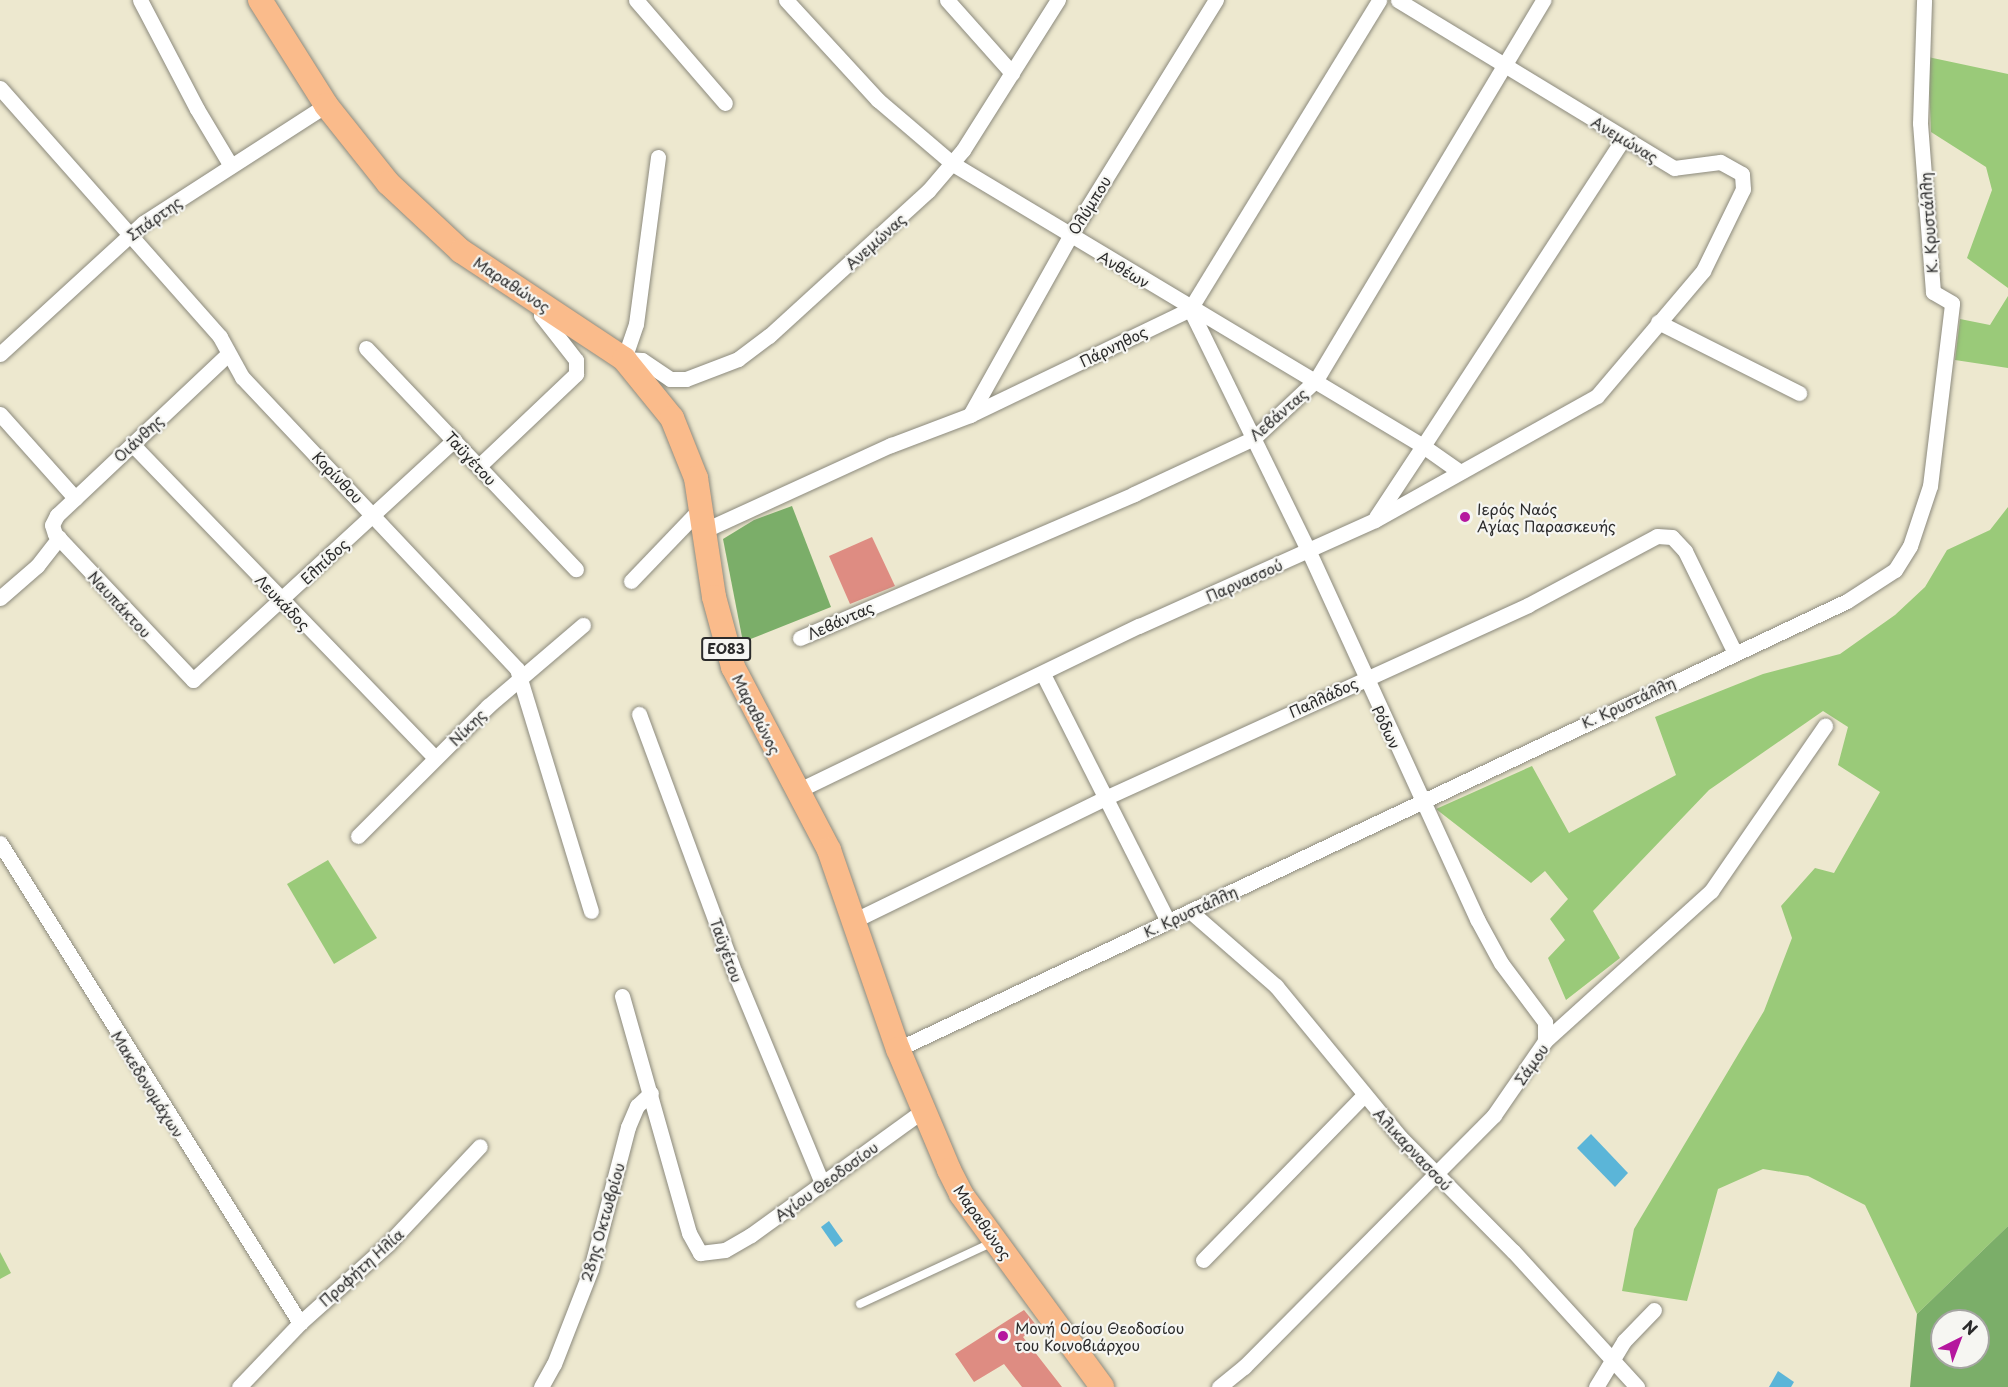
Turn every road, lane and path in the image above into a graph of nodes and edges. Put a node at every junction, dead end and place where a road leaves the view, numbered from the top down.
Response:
1 (140, 0) edge
2 (260, 0) edge
3 (636, 0) edge
4 (786, 0) edge
5 (947, 0) edge
6 (1058, 0) edge
7 (1216, 0) edge
8 (1379, 0) edge
9 (1398, 0) edge
10 (1543, 0) edge
11 (1924, 0) edge
12 (1504, 64) junction
13 (1012, 73) junction
14 (0, 88) edge
15 (725, 103) dead end
16 (326, 105) junction
17 (1624, 138) junction
18 (658, 157) dead end
19 (953, 164) junction
20 (231, 166) junction
21 (129, 235) junction
22 (1070, 236) junction
23 (545, 306) junction
24 (1190, 309) junction
25 (1658, 322) junction
26 (366, 348) dead end
27 (0, 354) edge
28 (228, 354) junction
29 (624, 359) junction
30 (1316, 380) junction
31 (1799, 393) dead end
32 (0, 414) edge
33 (970, 415) junction
34 (1254, 438) junction
35 (454, 440) junction
36 (132, 444) junction
37 (1423, 446) junction
38 (479, 466) junction
39 (1460, 472) junction
40 (75, 498) junction
41 (374, 515) junction
42 (703, 518) junction
43 (1375, 520) junction
44 (55, 532) junction
45 (1309, 552) junction
46 (576, 570) dead end
47 (631, 581) dead end
48 (0, 598) edge
49 (281, 600) junction
50 (583, 625) dead end
51 (800, 638) dead end
52 (1736, 653) junction
53 (1042, 674) junction
54 (521, 678) junction
55 (1365, 678) junction
56 (193, 680) joint
57 (639, 714) dead end
58 (1825, 726) dead end
59 (435, 758) junction
60 (797, 791) junction
61 (1105, 798) junction
62 (1421, 800) junction
63 (358, 836) dead end
64 (0, 843) edge
65 (591, 911) dead end
66 (1190, 911) junction
67 (853, 921) junction
68 (1168, 921) junction
69 (622, 996) dead end
70 (1545, 1041) junction
71 (898, 1049) junction
72 (651, 1094) junction
73 (1364, 1095) junction
74 (925, 1109) junction
75 (480, 1146) dead end
76 (1435, 1174) junction
77 (822, 1183) junction
78 (995, 1241) junction
79 (1203, 1260) dead end
80 (860, 1304) dead end
81 (1654, 1310) dead end
82 (300, 1323) junction
83 (1612, 1359) junction
84 (239, 1387) edge
85 (541, 1387) edge
86 (1102, 1387) edge
87 (1219, 1387) edge
88 (1596, 1387) edge
89 (1637, 1387) edge

1 - 20 street
2 - 16 main road, Μαραθώνος / ΕΟ83
3 - 15 street
4 - 19 street, Ανθέων
5 - 13 street
6 - 13 street, Ανεμώνας
7 - 22 street, Ολύμπου
8 - 24 street
9 - 12 street, Ανεμώνας
10 - 12 street, Λεβάντας
11 - 52 street, Κ. Κρυστάλλη
12 - 17 street, Ανεμώνας
12 - 30 street, Λεβάντας
13 - 19 street, Ανεμώνας
14 - 21 street, Κορίνθου
16 - 20 street, Σπάρτης
16 - 23 main road, Μαραθώνος / ΕΟ83
17 - 25 street, Ανεμώνας
17 - 37 street
18 - 29 street
19 - 22 street, Ανθέων
19 - 29 street, Ανεμώνας
20 - 21 street, Σπάρτης
21 - 27 street, Σπάρτης
21 - 28 street, Κορίνθου
22 - 24 street, Ανθέων
22 - 33 street, Ολύμπου
23 - 29 main road, Μαραθώνος / ΕΟ83
23 - 38 street
24 - 30 street, Ανθέων
24 - 33 street, Πάρνηθος
24 - 34 street, Ρόδων
25 - 31 street
25 - 39 street, Παρνασσού
26 - 35 street, Ταϋγέτου
28 - 36 street, Οιάνθης
28 - 41 street, Κορίνθου
29 - 42 main road, Μαραθώνος / ΕΟ83
30 - 34 street, Λεβάντας
30 - 37 street, Ανθέων
32 - 40 street
33 - 42 street, Πάρνηθος
34 - 45 street, Ρόδων
34 - 51 street, Λεβάντας
35 - 38 street, Ταϋγέτου
35 - 41 street, Ελπίδος
36 - 40 street, Οιάνθης
36 - 49 street, Λευκάδος
37 - 39 street, Ανθέων
37 - 43 street
38 - 46 street, Ταϋγέτου
39 - 43 street, Παρνασσού
40 - 44 street, Οιάνθης
41 - 49 street, Ελπίδος
41 - 54 street, Κορίνθου
42 - 47 street
42 - 60 main road, Μαραθώνος / ΕΟ83
43 - 45 street, Παρνασσού
44 - 48 street, Οιάνθης
44 - 56 street, Ναυπάκτου
45 - 53 street, Παρνασσού
45 - 55 street, Ρόδων
49 - 56 street, Ελπίδος
49 - 59 street, Λευκάδος
50 - 54 street, Νίκης
52 - 55 street, Παλλάδος
52 - 62 street, Κ. Κρυστάλλη
53 - 60 street, Παρνασσού
53 - 61 street
54 - 59 street, Νίκης
54 - 65 street, Κορίνθου
55 - 61 street, Παλλάδος
55 - 62 street, Ρόδων
57 - 77 street, Ταϋγέτου
58 - 70 street, Σάμου
59 - 63 street, Νίκης
60 - 67 main road, Μαραθώνος / ΕΟ83
61 - 67 street, Παλλάδος
61 - 68 street
62 - 66 street, Κ. Κρυστάλλη
62 - 70 street, Ρόδων
64 - 82 street, Μακεδονομάχων
66 - 68 street, Κ. Κρυστάλλη
66 - 73 street, Αλικαρνασσού
67 - 71 main road, Μαραθώνος / ΕΟ83
68 - 71 street, Κ. Κρυστάλλη
69 - 72 street
70 - 76 street, Σάμου
71 - 74 main road, Μαραθώνος / ΕΟ83
72 - 77 street, Αγίου Θεοδοσίου
72 - 85 street, 28ης Οκτωβρίου
73 - 76 street, Αλικαρνασσού
73 - 79 street
74 - 77 street, Αγίου Θεοδοσίου
74 - 78 main road, Μαραθώνος / ΕΟ83
75 - 82 street, Προφήτη Ηλία
76 - 83 street, Αλικαρνασσού
76 - 87 street, Σάμου
78 - 80 lane
78 - 86 main road, Μαραθώνος / ΕΟ83
81 - 83 street
82 - 84 street, Προφήτη Ηλία
83 - 88 street
83 - 89 street, Αλικαρνασσού

